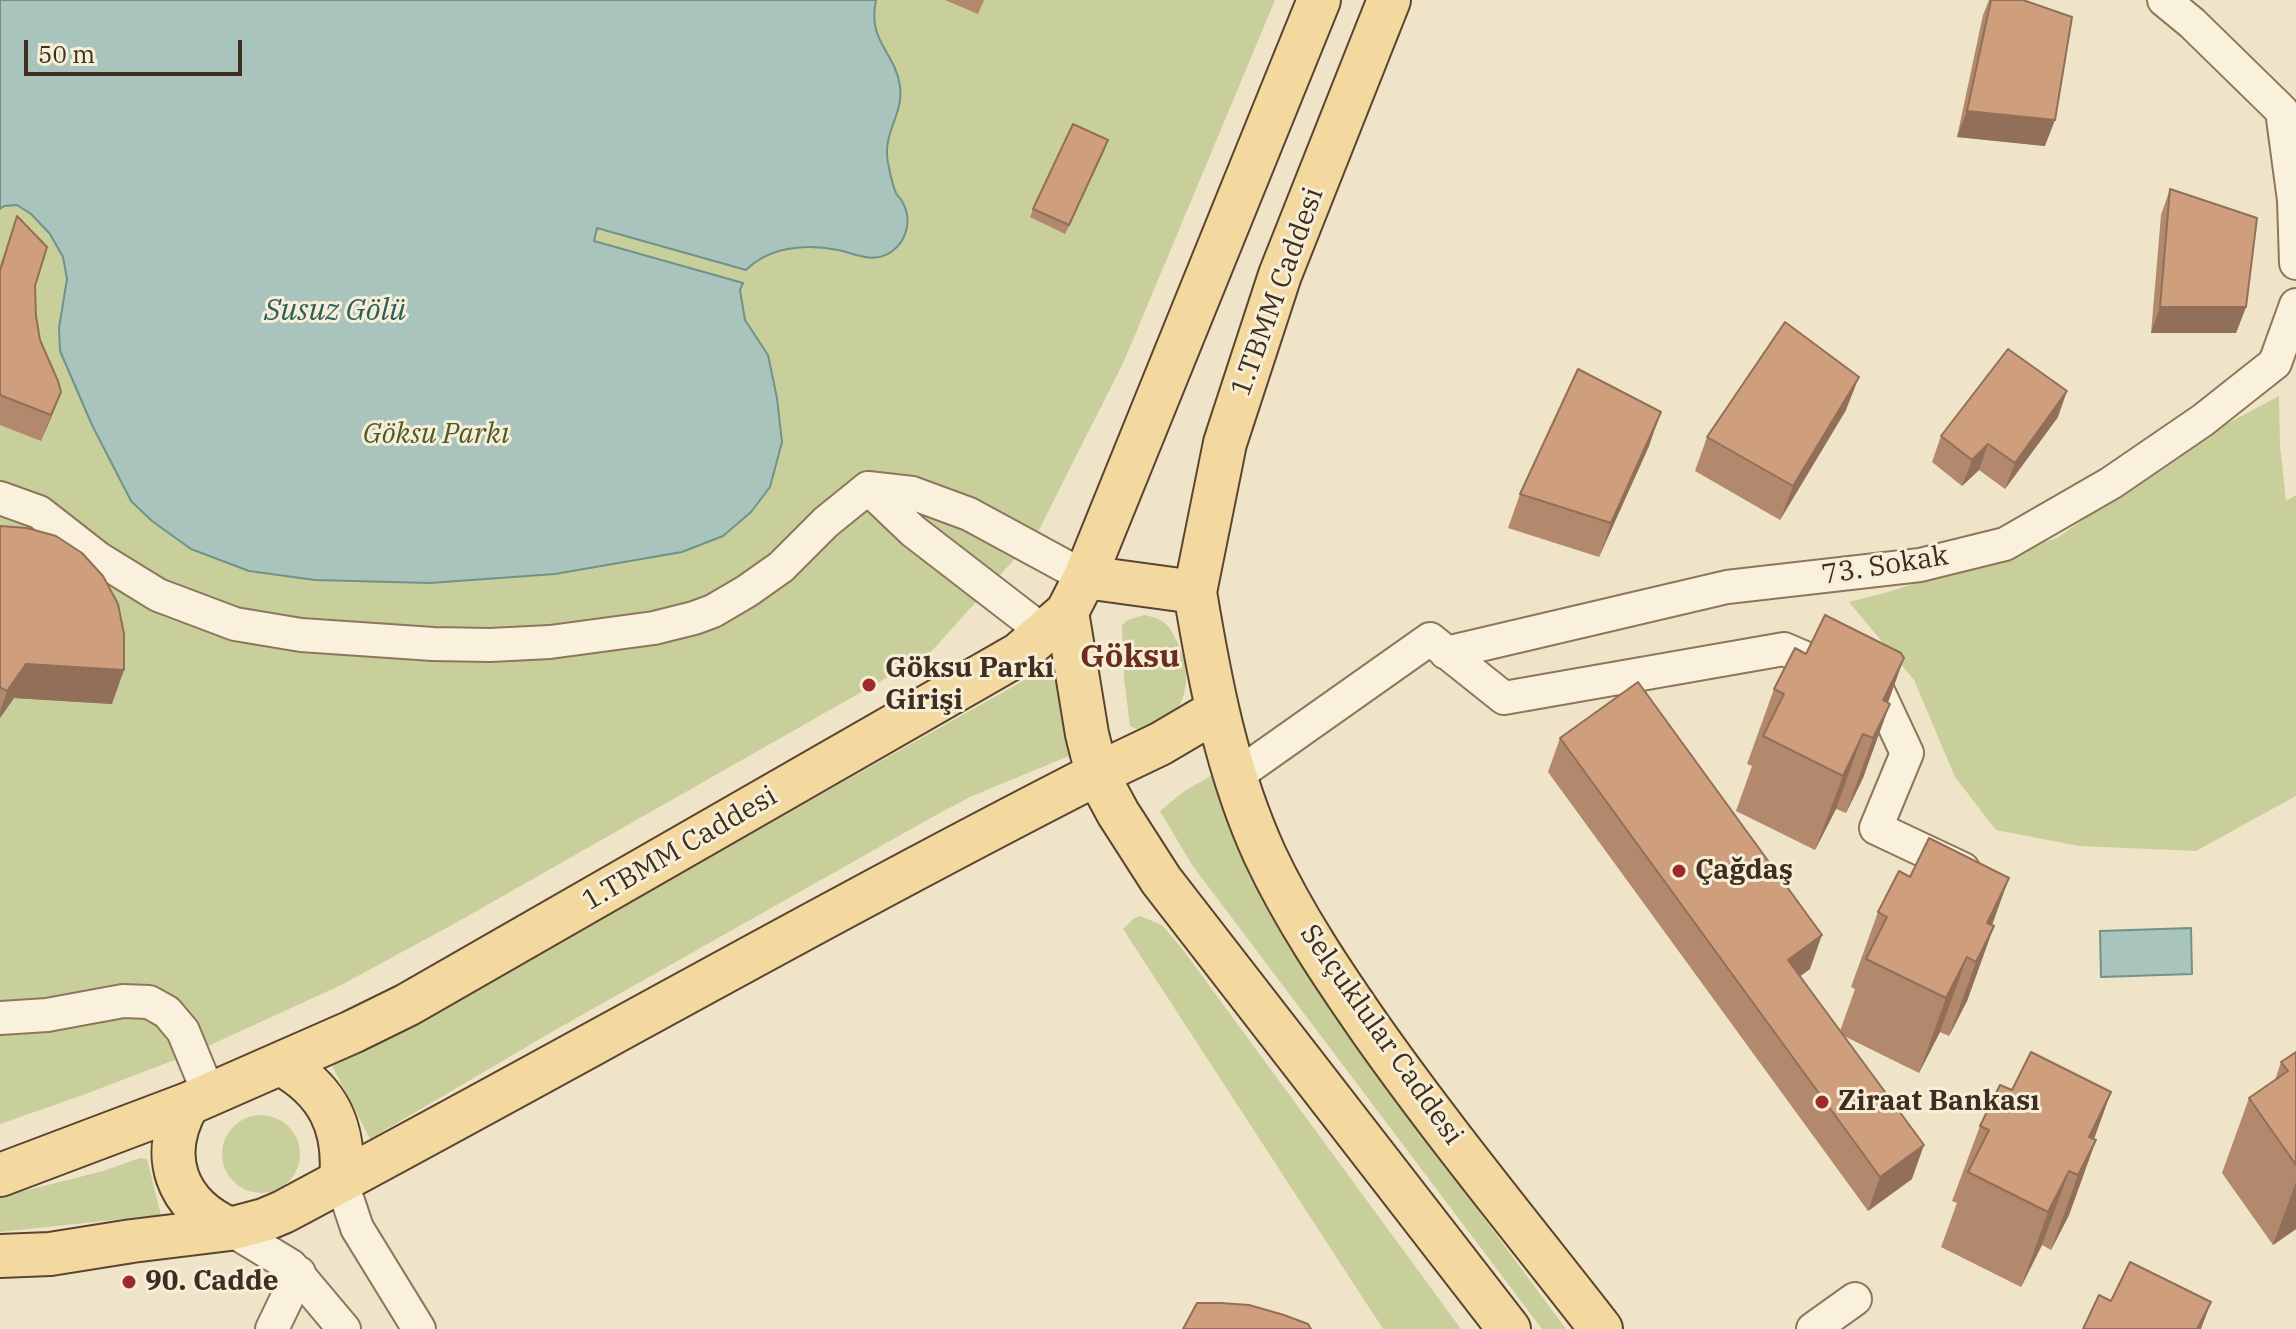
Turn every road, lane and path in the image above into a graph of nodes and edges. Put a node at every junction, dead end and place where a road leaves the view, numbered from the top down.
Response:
1 (1319, 0) edge
2 (1389, 0) edge
3 (2164, 0) edge
4 (2289, 110) edge
5 (2296, 263) edge
6 (2296, 305) edge
7 (2285, 364) edge
8 (868, 488) junction
9 (0, 498) edge
10 (1195, 592) junction
11 (1065, 607) junction
12 (1446, 653) junction
13 (1216, 711) junction
14 (1097, 774) junction
15 (1236, 776) junction
16 (1990, 881) edge
17 (0, 1018) edge
18 (281, 1064) junction
19 (198, 1099) junction
20 (0, 1175) edge
21 (341, 1180) junction
22 (230, 1229) junction
23 (0, 1256) edge
24 (299, 1273) junction
25 (1855, 1299) dead end
26 (341, 1327) edge
27 (272, 1329) edge
28 (419, 1329) edge
29 (1509, 1329) edge
30 (1601, 1329) edge
31 (1813, 1329) edge

1 - 11 main road, 1.TBMM Caddesi
2 - 10 main road, 1.TBMM Caddesi
3 - 4 street
4 - 5 street
6 - 7 street
7 - 12 street, 73. Sokak
8 - 9 street
8 - 11 street
8 - 11 street
10 - 11 main road
10 - 13 main road, Selçuklular Caddesi
11 - 14 main road
11 - 18 main road, 1.TBMM Caddesi
12 - 15 street
12 - 16 street
13 - 14 main road
13 - 15 main road, Selçuklular Caddesi
14 - 21 main road
14 - 29 main road
15 - 30 main road, Selçuklular Caddesi
17 - 19 street
18 - 19 main road
18 - 21 main road
19 - 20 main road
19 - 22 main road
21 - 22 main road
21 - 28 street
22 - 23 main road
22 - 24 street
24 - 26 street
24 - 27 street
25 - 31 street

